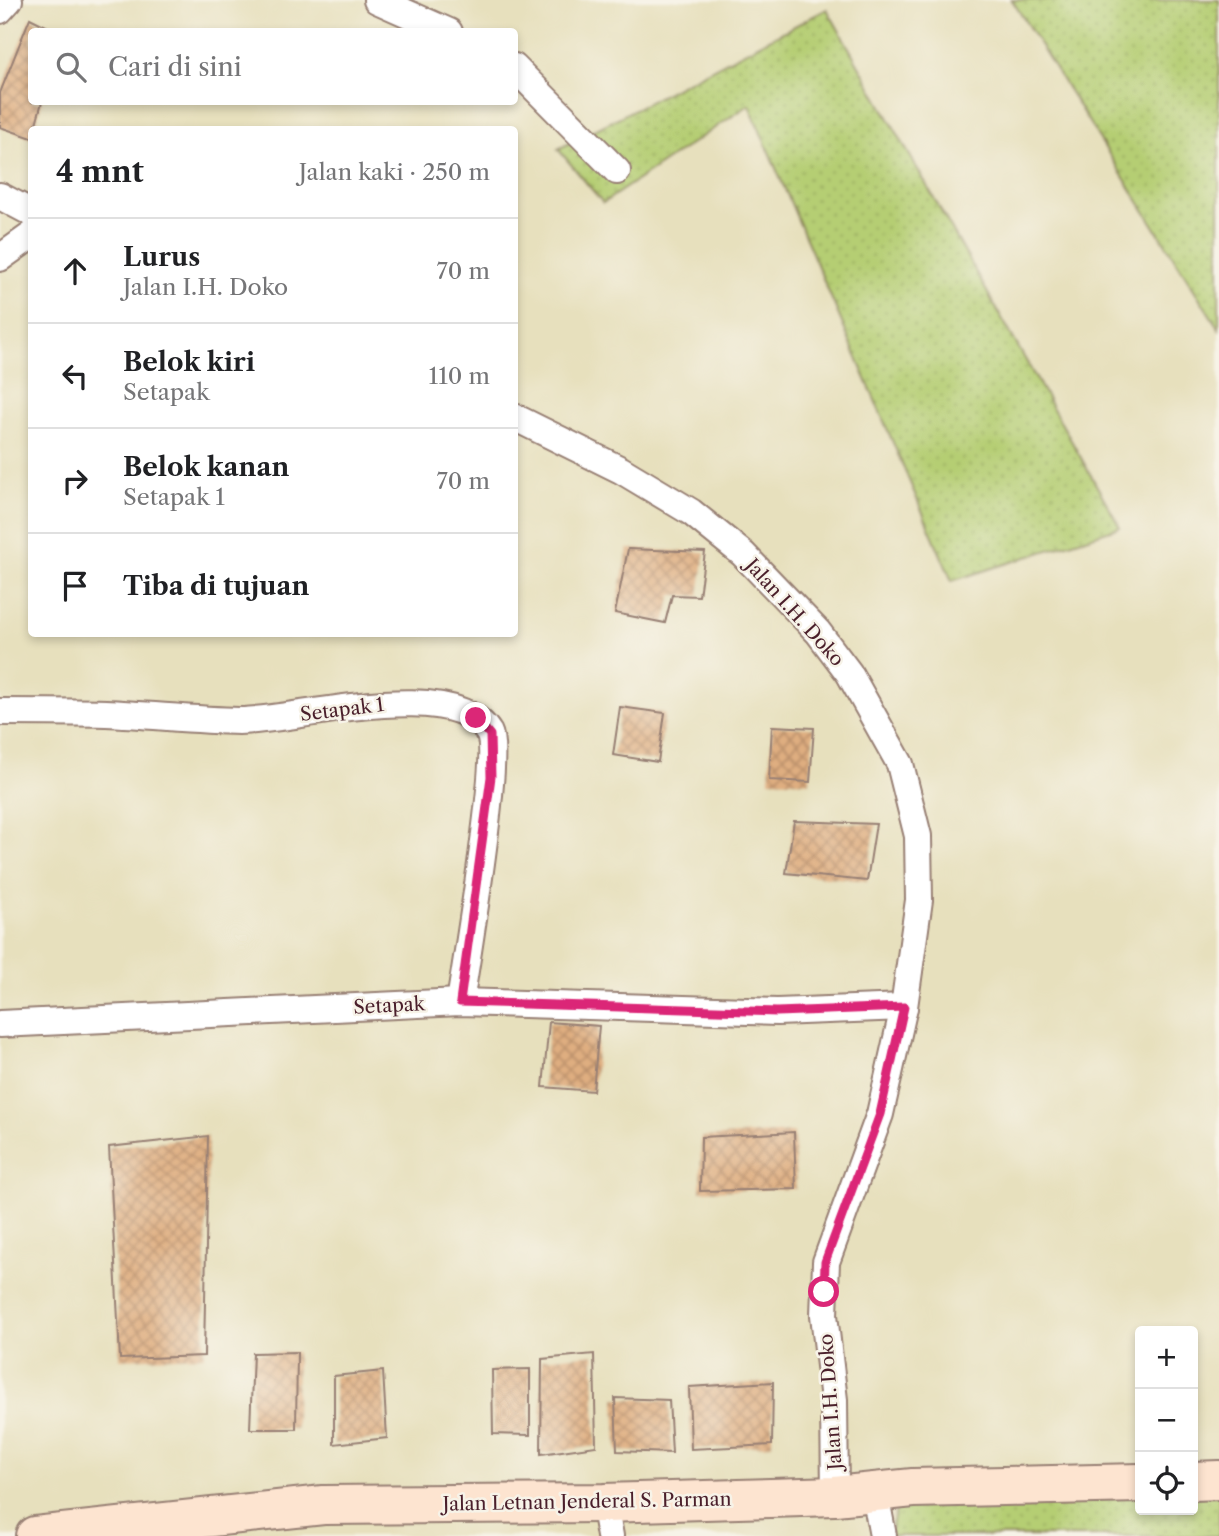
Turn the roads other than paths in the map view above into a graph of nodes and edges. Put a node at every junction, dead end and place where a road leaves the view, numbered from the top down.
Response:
1 (9, 0) edge
2 (377, 0) edge
3 (0, 10) edge
4 (440, 28) edge
5 (518, 71) edge
6 (617, 170) dead end
7 (0, 196) edge
8 (28, 211) edge
9 (28, 238) edge
10 (0, 258) edge
11 (518, 419) edge
12 (0, 712) edge
13 (460, 1002) junction
14 (904, 1007) junction
15 (0, 1024) edge
16 (1219, 1479) edge
17 (1198, 1481) edge
18 (1135, 1483) edge
19 (875, 1493) junction
20 (835, 1496) junction
21 (607, 1519) edge
22 (35, 1536) edge
23 (883, 1536) edge

1 - 3 street
2 - 4 street
5 - 6 street
7 - 8 street
9 - 10 street
11 - 14 street, Jalan I.H. Doko
12 - 13 street, Setapak 1
13 - 14 street, Setapak
13 - 15 street, Setapak
14 - 20 street, Jalan I.H. Doko
16 - 17 street
18 - 19 street, Jalan Letnan Jenderal S. Parman
19 - 20 street, Jalan Letnan Jenderal S. Parman
19 - 23 street
20 - 21 street, Jalan Letnan Jenderal S. Parman
21 - 22 street, Jalan Letnan Jenderal S. Parman

